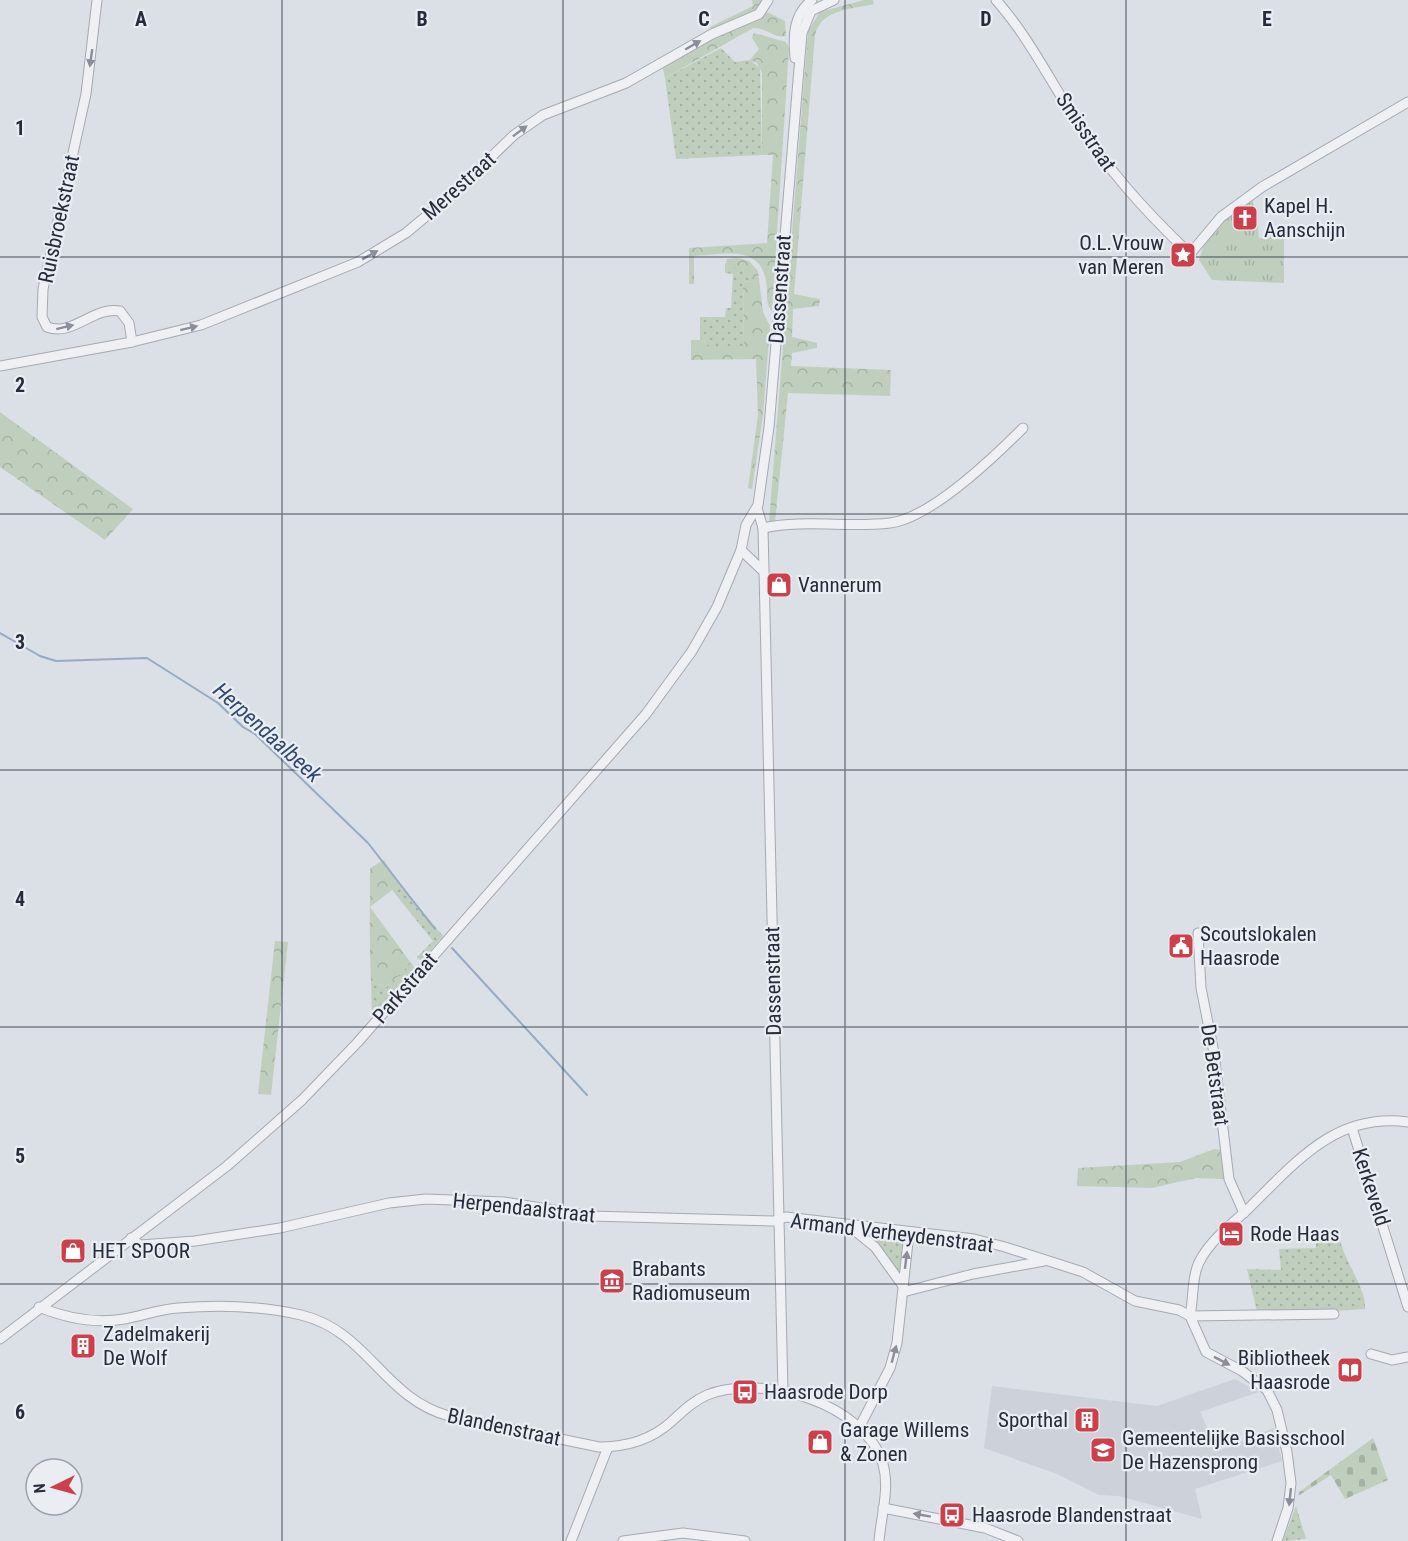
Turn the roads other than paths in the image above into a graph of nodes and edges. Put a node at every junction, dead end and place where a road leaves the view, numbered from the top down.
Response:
1 (97, 0) edge
2 (768, 0) edge
3 (834, 0) edge
4 (996, 0) edge
5 (807, 5) edge
6 (1408, 102) edge
7 (132, 342) junction
8 (0, 366) edge
9 (1023, 428) dead end
10 (757, 507) junction
11 (749, 520) junction
12 (762, 526) junction
13 (762, 553) junction
14 (747, 555) junction
15 (762, 570) junction
16 (1198, 933) dead end
17 (1408, 1122) edge
18 (1352, 1128) junction
19 (1244, 1213) junction
20 (780, 1219) junction
21 (848, 1226) junction
22 (909, 1233) junction
23 (130, 1238) junction
24 (1046, 1261) junction
25 (1405, 1280) edge
26 (903, 1289) junction
27 (39, 1307) junction
28 (1408, 1308) edge
29 (1334, 1314) dead end
30 (1190, 1316) junction
31 (0, 1339) edge
32 (1371, 1354) dead end
33 (1408, 1357) edge
34 (783, 1392) junction
35 (860, 1426) junction
36 (608, 1447) junction
37 (883, 1508) junction
38 (571, 1541) edge
39 (623, 1541) edge
40 (746, 1541) edge
41 (879, 1541) edge
42 (1018, 1541) edge
43 (1277, 1541) edge

1 -> 7 street, Ruisbroekstraat
7 -> 2 street, Merestraat
3 - 5 street
4 - 6 street, Smisstraat
5 - 10 street, Dassenstraat
7 - 8 street, Merestraat
9 - 12 street
10 - 11 street, Dassenstraat
10 - 12 street, Dassenstraat
11 - 12 street
11 - 14 street, Dassenstraat
12 - 13 street, Dassenstraat
13 - 14 street
13 - 15 street, Dassenstraat
14 - 15 street
14 - 23 street, Parkstraat
15 - 20 street, Dassenstraat
16 - 19 street, De Betstraat
17 - 18 street
18 - 19 street
18 - 25 street, Kerkeveld
19 - 30 street
20 - 21 street, Armand Verheydenstraat
20 - 23 street, Herpendaalstraat
20 - 34 street, Dassenstraat
21 - 22 street, Armand Verheydenstraat
21 - 26 street
22 - 24 street, Armand Verheydenstraat
26 -> 22 street
23 - 27 street, Parkstraat
24 - 26 street
24 - 30 street, Armand Verheydenstraat
25 - 28 street, Kerkeveld
35 -> 26 street
27 - 31 street, Parkstraat
27 - 36 street, Blandenstraat
29 - 30 street, Armand Verheydenstraat
30 -> 43 street
32 - 33 street
34 - 35 street, Blandenstraat
34 - 36 street, Blandenstraat
35 - 37 street, Blandenstraat
36 - 38 street
37 - 41 street, Blandenstraat
42 -> 37 street
39 - 40 street

